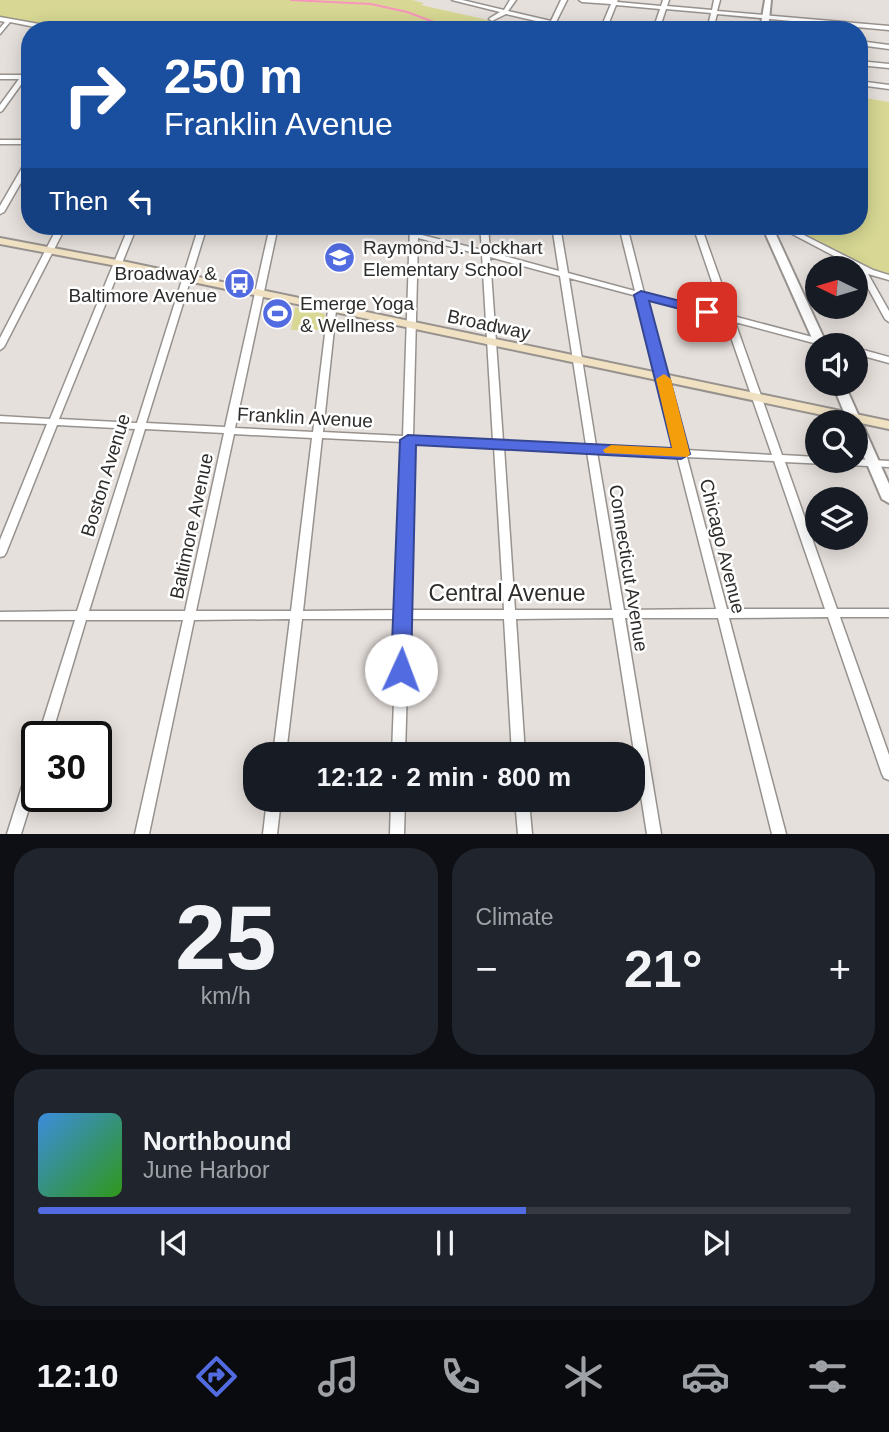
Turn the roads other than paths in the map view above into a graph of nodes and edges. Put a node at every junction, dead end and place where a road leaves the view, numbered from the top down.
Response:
1 (460, 0) edge
2 (513, 0) edge
3 (564, 0) edge
4 (582, 0) edge
5 (717, 0) edge
6 (768, 0) edge
7 (615, 1) edge
8 (665, 3) edge
9 (714, 11) junction
10 (505, 12) junction
11 (766, 15) junction
12 (0, 19) edge
13 (492, 19) dead end
14 (9, 20) junction
15 (544, 21) edge
16 (554, 21) edge
17 (607, 21) edge
18 (659, 21) edge
19 (712, 21) edge
20 (765, 21) edge
21 (823, 21) edge
22 (21, 22) edge
23 (868, 26) edge
24 (889, 28) edge
25 (0, 32) edge
26 (868, 44) edge
27 (889, 47) edge
28 (868, 63) edge
29 (889, 66) edge
30 (0, 77) edge
31 (21, 77) edge
32 (21, 83) edge
33 (868, 84) edge
34 (889, 87) edge
35 (0, 110) edge
36 (0, 142) edge
37 (21, 142) edge
38 (20, 179) edge
39 (0, 212) edge
40 (57, 235) edge
41 (128, 235) edge
42 (201, 235) edge
43 (272, 235) edge
44 (414, 235) edge
45 (429, 235) edge
46 (485, 235) edge
47 (558, 235) edge
48 (625, 235) edge
49 (700, 235) edge
50 (771, 235) edge
51 (799, 235) edge
52 (0, 241) edge
53 (49, 250) junction
54 (486, 254) junction
55 (841, 256) edge
56 (117, 263) junction
57 (868, 269) edge
58 (564, 274) junction
59 (187, 278) junction
60 (889, 278) edge
61 (868, 281) edge
62 (259, 294) junction
63 (641, 295) junction
64 (332, 310) junction
65 (729, 318) junction
66 (889, 319) edge
67 (411, 325) junction
68 (815, 333) edge
69 (805, 339) edge
70 (492, 342) junction
71 (0, 347) edge
72 (868, 354) edge
73 (578, 359) junction
74 (889, 360) edge
75 (664, 378) junction
76 (757, 398) junction
77 (808, 410) edge
78 (0, 419) edge
79 (53, 422) junction
80 (868, 423) edge
81 (889, 425) edge
82 (141, 426) junction
83 (229, 431) junction
84 (319, 435) junction
85 (408, 440) junction
86 (499, 444) junction
87 (592, 449) junction
88 (868, 452) edge
89 (681, 454) junction
90 (778, 458) junction
91 (805, 459) edge
92 (868, 463) edge
93 (873, 463) junction
94 (889, 464) edge
95 (889, 499) edge
96 (0, 553) edge
97 (722, 613) junction
98 (832, 613) junction
99 (889, 613) edge
100 (510, 614) junction
101 (618, 614) junction
102 (189, 615) junction
103 (297, 615) junction
104 (403, 615) junction
105 (0, 616) edge
106 (82, 616) junction
107 (49, 721) edge
108 (281, 742) edge
109 (399, 742) edge
110 (518, 742) edge
111 (889, 774) edge
112 (21, 812) edge
113 (273, 812) edge
114 (398, 812) edge
115 (523, 812) edge
116 (14, 834) edge
117 (142, 834) edge
118 (270, 834) edge
119 (397, 834) edge
120 (525, 834) edge
121 (654, 834) edge
122 (779, 834) edge

1 - 10 street
2 - 10 street
3 - 16 street
4 - 7 street
5 - 9 street
6 - 11 street
7 - 8 street
7 - 17 street
8 - 9 street
8 - 18 street
9 - 11 street
9 - 19 street
10 - 13 street
10 - 15 street
11 - 20 street
11 - 21 street
12 - 14 street
14 - 22 street
14 - 25 street
23 - 24 street
26 - 27 street
28 - 29 street
30 - 31 street
32 - 35 street
33 - 34 street
36 - 37 street
38 - 39 street
40 - 53 street
41 - 56 street
42 - 59 street, Boston Avenue
43 - 62 street, Baltimore Avenue
44 - 67 street
45 - 54 street
46 - 54 street
47 - 58 street, Connecticut Avenue
48 - 63 street, Chicago Avenue
49 - 65 street
50 - 68 street
51 - 55 street
52 - 53 main road, Broadway
53 - 56 main road, Broadway
53 - 71 street
54 - 58 street
54 - 70 street
56 - 59 main road, Broadway
56 - 79 street
57 - 60 street
58 - 63 street
58 - 73 street, Connecticut Avenue
59 - 62 main road, Broadway
59 - 82 street, Boston Avenue
61 - 66 street
62 - 64 main road, Broadway
62 - 83 street, Baltimore Avenue
63 - 65 street
63 - 75 street, Chicago Avenue
64 - 67 main road, Broadway
64 - 84 street
65 - 69 street
65 - 76 street
67 - 70 main road, Broadway
67 - 85 street
70 - 73 main road, Broadway
70 - 86 street
72 - 74 street
73 - 75 main road, Broadway
73 - 87 street, Connecticut Avenue
75 - 76 main road, Broadway
75 - 89 street, Chicago Avenue
76 - 77 main road, Broadway
76 - 90 street
78 - 79 street, Franklin Avenue
79 - 82 street, Franklin Avenue
79 - 96 street
80 - 81 main road, Broadway
82 - 83 street, Franklin Avenue
82 - 106 street, Boston Avenue
83 - 84 street, Franklin Avenue
83 - 102 street, Baltimore Avenue
84 - 85 street, Franklin Avenue
84 - 103 street
85 - 86 street, Franklin Avenue
85 - 104 street
86 - 87 street, Franklin Avenue
86 - 100 street
87 - 89 street, Franklin Avenue
87 - 101 street, Connecticut Avenue
88 - 93 street
89 - 90 street, Franklin Avenue
89 - 97 street, Chicago Avenue
90 - 91 street, Franklin Avenue
90 - 98 street
92 - 93 street, Franklin Avenue
93 - 94 street, Franklin Avenue
93 - 95 street
97 - 98 street, Central Avenue
97 - 101 street, Central Avenue
97 - 122 street, Chicago Avenue
98 - 99 street, Central Avenue
98 - 111 street
100 - 101 street, Central Avenue
100 - 104 street, Central Avenue
100 - 110 street
101 - 121 street, Connecticut Avenue
102 - 103 street, Central Avenue
102 - 106 street, Central Avenue
102 - 117 street, Baltimore Avenue
103 - 104 street, Central Avenue
103 - 108 street
104 - 109 street
105 - 106 street, Central Avenue
106 - 107 street, Boston Avenue
112 - 116 street
113 - 118 street
114 - 119 street
115 - 120 street

